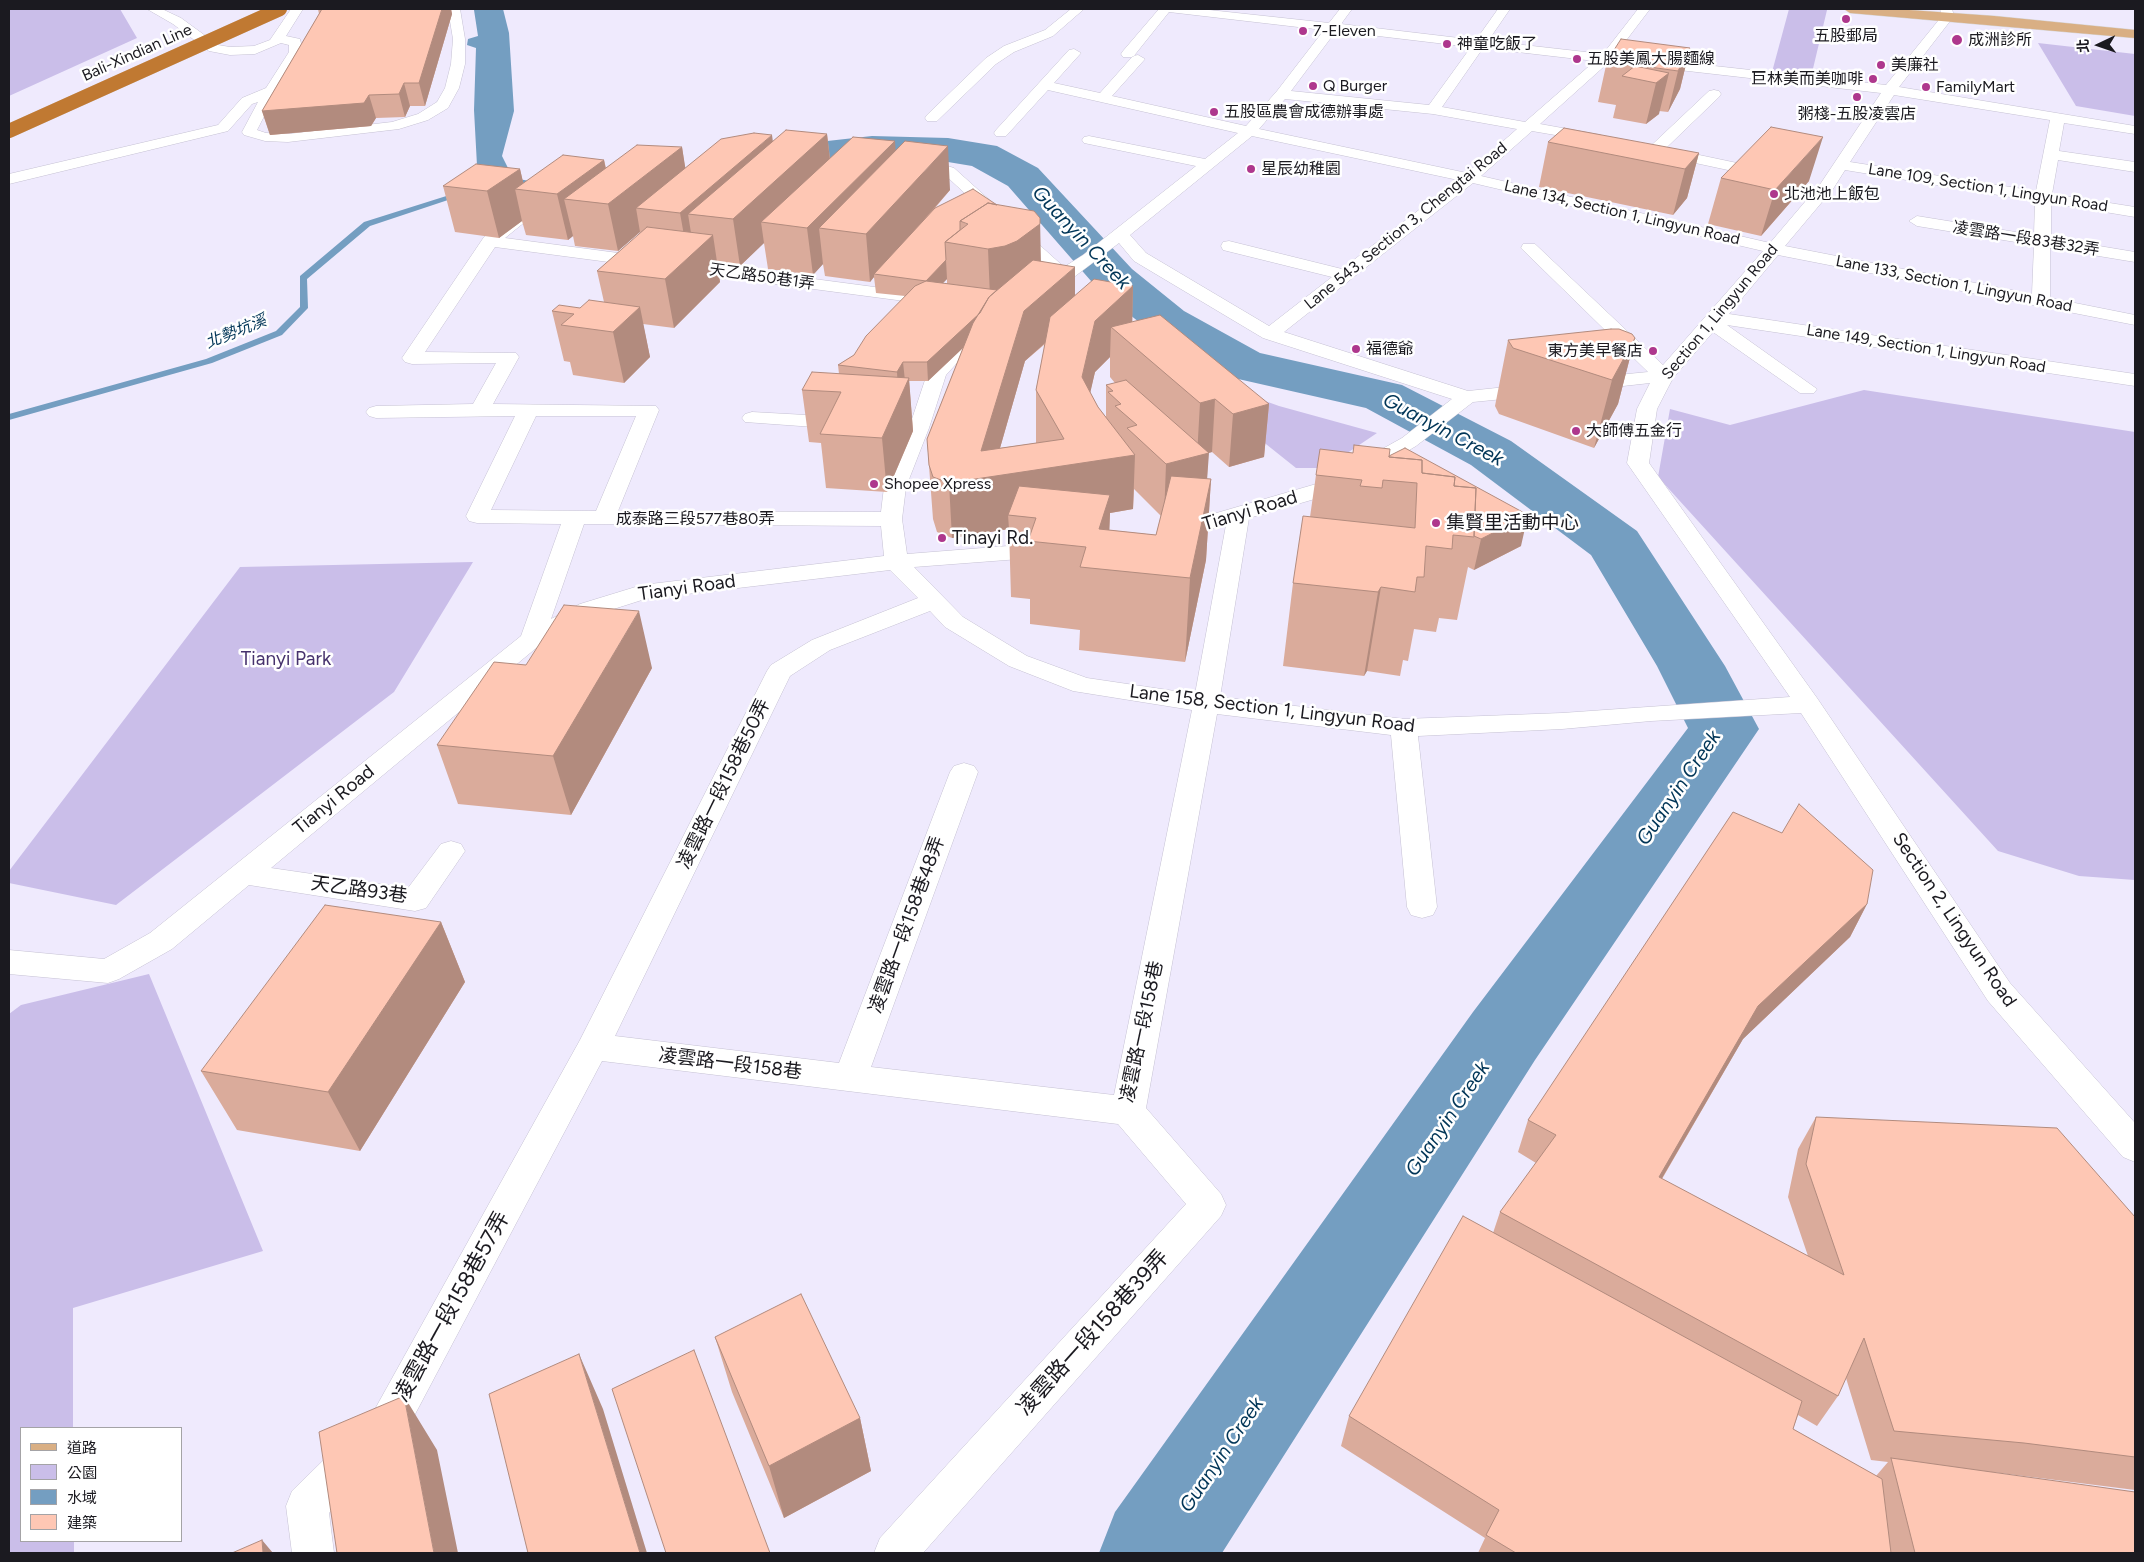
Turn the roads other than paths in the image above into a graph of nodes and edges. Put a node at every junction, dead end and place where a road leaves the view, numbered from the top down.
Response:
1 (153, 9) edge
2 (280, 9) edge
3 (297, 9) edge
4 (454, 9) edge
5 (1078, 9) edge
6 (1165, 9) edge
7 (1170, 9) edge
8 (1346, 9) edge
9 (1504, 9) edge
10 (1644, 9) edge
11 (1850, 9) edge
12 (1246, 12) edge
13 (1947, 12) edge
14 (206, 26) dead end
15 (1332, 27) junction
16 (2135, 34) edge
17 (180, 37) dead end
18 (278, 39) junction
19 (1480, 44) junction
20 (1074, 53) dead end
21 (1606, 58) junction
22 (1045, 85) junction
23 (1890, 90) junction
24 (271, 91) junction
25 (1282, 94) junction
26 (1714, 94) dead end
27 (1102, 98) junction
28 (1433, 110) junction
29 (932, 118) dead end
30 (2058, 118) junction
31 (1529, 125) junction
32 (2135, 130) edge
33 (9, 131) edge
34 (1249, 131) junction
35 (1001, 133) dead end
36 (1090, 140) dead end
37 (1606, 140) edge
38 (1635, 146) edge
39 (1654, 150) junction
40 (2051, 154) junction
41 (901, 160) edge
42 (1208, 164) junction
43 (1841, 165) junction
44 (2135, 166) edge
45 (1635, 168) edge
46 (1470, 178) junction
47 (1789, 178) edge
48 (9, 179) edge
49 (1808, 182) edge
50 (1827, 186) junction
51 (968, 189) junction
52 (2043, 197) junction
53 (955, 204) edge
54 (537, 205) edge
55 (2135, 212) edge
56 (1918, 221) dead end
57 (1120, 234) junction
58 (490, 241) junction
59 (2042, 242) junction
60 (1229, 246) dead end
61 (638, 247) edge
62 (1529, 248) dead end
63 (1774, 249) junction
64 (2135, 257) edge
65 (623, 259) junction
66 (762, 263) dead end
67 (748, 276) junction
68 (1064, 276) junction
69 (1345, 276) junction
70 (888, 279) edge
71 (876, 293) junction
72 (1029, 294) edge
73 (927, 299) edge
74 (2041, 301) junction
75 (2135, 320) edge
76 (1714, 321) junction
77 (982, 327) edge
78 (1270, 334) junction
79 (1664, 376) junction
80 (2135, 380) edge
81 (1807, 389) dead end
82 (1467, 397) junction
83 (480, 410) junction
84 (376, 412) dead end
85 (528, 412) junction
86 (752, 418) dead end
87 (860, 424) edge
88 (1239, 514) junction
89 (575, 517) junction
90 (604, 518) junction
91 (891, 519) junction
92 (1148, 537) edge
93 (1062, 548) edge
94 (896, 562) junction
95 (933, 601) junction
96 (532, 639) junction
97 (1206, 704) junction
98 (1808, 704) junction
99 (1404, 728) junction
100 (964, 772) dead end
101 (451, 850) dead end
102 (244, 874) junction
103 (1422, 907) dead end
104 (9, 962) edge
105 (593, 1048) junction
106 (850, 1078) junction
107 (1128, 1111) junction
108 (2135, 1147) edge
109 (313, 1553) edge
110 (895, 1553) edge

1 - 18 street
2 - 33 highway, Bali-Xindian Line, bridge
3 - 18 street
4 - 24 street
5 - 29 street
6 - 27 street
7 - 12 street
8 - 15 street
9 - 19 street
10 - 21 street, Lane 543, Section 3, Chengtai Road
11 - 13 main road
12 - 15 street
13 - 16 main road
13 - 23 street, Section 1, Lingyun Road
14 - 17 highway, Bali-Xindian Line
15 - 19 street
15 - 25 street
18 - 24 street
19 - 21 street
19 - 28 street
20 - 22 street
21 - 23 street
21 - 31 street, Lane 543, Section 3, Chengtai Road
22 - 27 street, Lane 134, Section 1, Lingyun Road
22 - 35 street
23 - 30 street
23 - 43 street, Section 1, Lingyun Road
24 - 48 street
25 - 28 street
25 - 34 street
26 - 39 street
27 - 34 street, Lane 134, Section 1, Lingyun Road
28 - 31 street
30 - 32 street
30 - 40 street
31 - 37 street
31 - 46 street, Lane 543, Section 3, Chengtai Road
34 - 42 street
34 - 46 street, Lane 134, Section 1, Lingyun Road
36 - 42 street
38 - 39 street
39 - 45 street
39 - 47 street
40 - 44 street
40 - 52 street
41 - 51 street
42 - 57 street
43 - 50 street, Section 1, Lingyun Road
43 - 52 street, Lane 109, Section 1, Lingyun Road
46 - 63 street, Lane 134, Section 1, Lingyun Road
46 - 69 street, Lane 543, Section 3, Chengtai Road
49 - 50 street
50 - 63 street, Section 1, Lingyun Road
51 - 53 street
51 - 68 street
52 - 55 street, Lane 109, Section 1, Lingyun Road
52 - 59 street
54 - 58 street
56 - 59 street, 凌雲路一段83巷32弄
57 - 68 street
57 - 78 street
58 - 65 street, 天乙路50巷1弄
58 - 83 street
59 - 64 street, 凌雲路一段83巷32弄
59 - 74 street
60 - 69 street
61 - 65 street
62 - 79 street
63 - 74 street, Lane 133, Section 1, Lingyun Road
63 - 76 street, Section 1, Lingyun Road
65 - 67 street, 天乙路50巷1弄
66 - 67 street
67 - 71 street, 天乙路50巷1弄
68 - 72 street
69 - 78 street, Lane 543, Section 3, Chengtai Road
70 - 71 street
71 - 73 street, 天乙路50巷1弄
74 - 75 street, Lane 133, Section 1, Lingyun Road
76 - 79 street, Section 1, Lingyun Road
76 - 80 street, Lane 149, Section 1, Lingyun Road
76 - 81 street
77 - 91 street
78 - 82 street
79 - 82 street
79 - 98 street, Section 1, Lingyun Road
82 - 88 street, Tianyi Road
83 - 84 street, 成泰路三段577巷80弄
83 - 85 street, 成泰路三段577巷80弄
85 - 89 street
85 - 90 street, 成泰路三段577巷80弄
86 - 87 street
88 - 92 street, Tianyi Road
88 - 97 street, 凌雲路一段158巷
89 - 90 street
89 - 96 street
90 - 91 street, 成泰路三段577巷80弄
91 - 94 street
93 - 94 street, Tianyi Road
94 - 95 street, Lane 158, Section 1, Lingyun Road
94 - 96 street, Tianyi Road
95 - 97 street, Lane 158, Section 1, Lingyun Road
95 - 105 street, 凌雲路一段158巷50弄
96 - 102 street, Tianyi Road
97 - 99 street, Lane 158, Section 1, Lingyun Road
97 - 107 street, 凌雲路一段158巷
98 - 99 street, Lane 158, Section 1, Lingyun Road
98 - 108 street, Section 2, Lingyun Road
99 - 103 street
100 - 106 street, 凌雲路一段158巷48弄
101 - 102 street, 天乙路93巷
102 - 104 street, Tianyi Road
105 - 106 street, 凌雲路一段158巷
105 - 109 street, 凌雲路一段158巷57弄
106 - 107 street, 凌雲路一段158巷
107 - 110 street, 凌雲路一段158巷39弄

